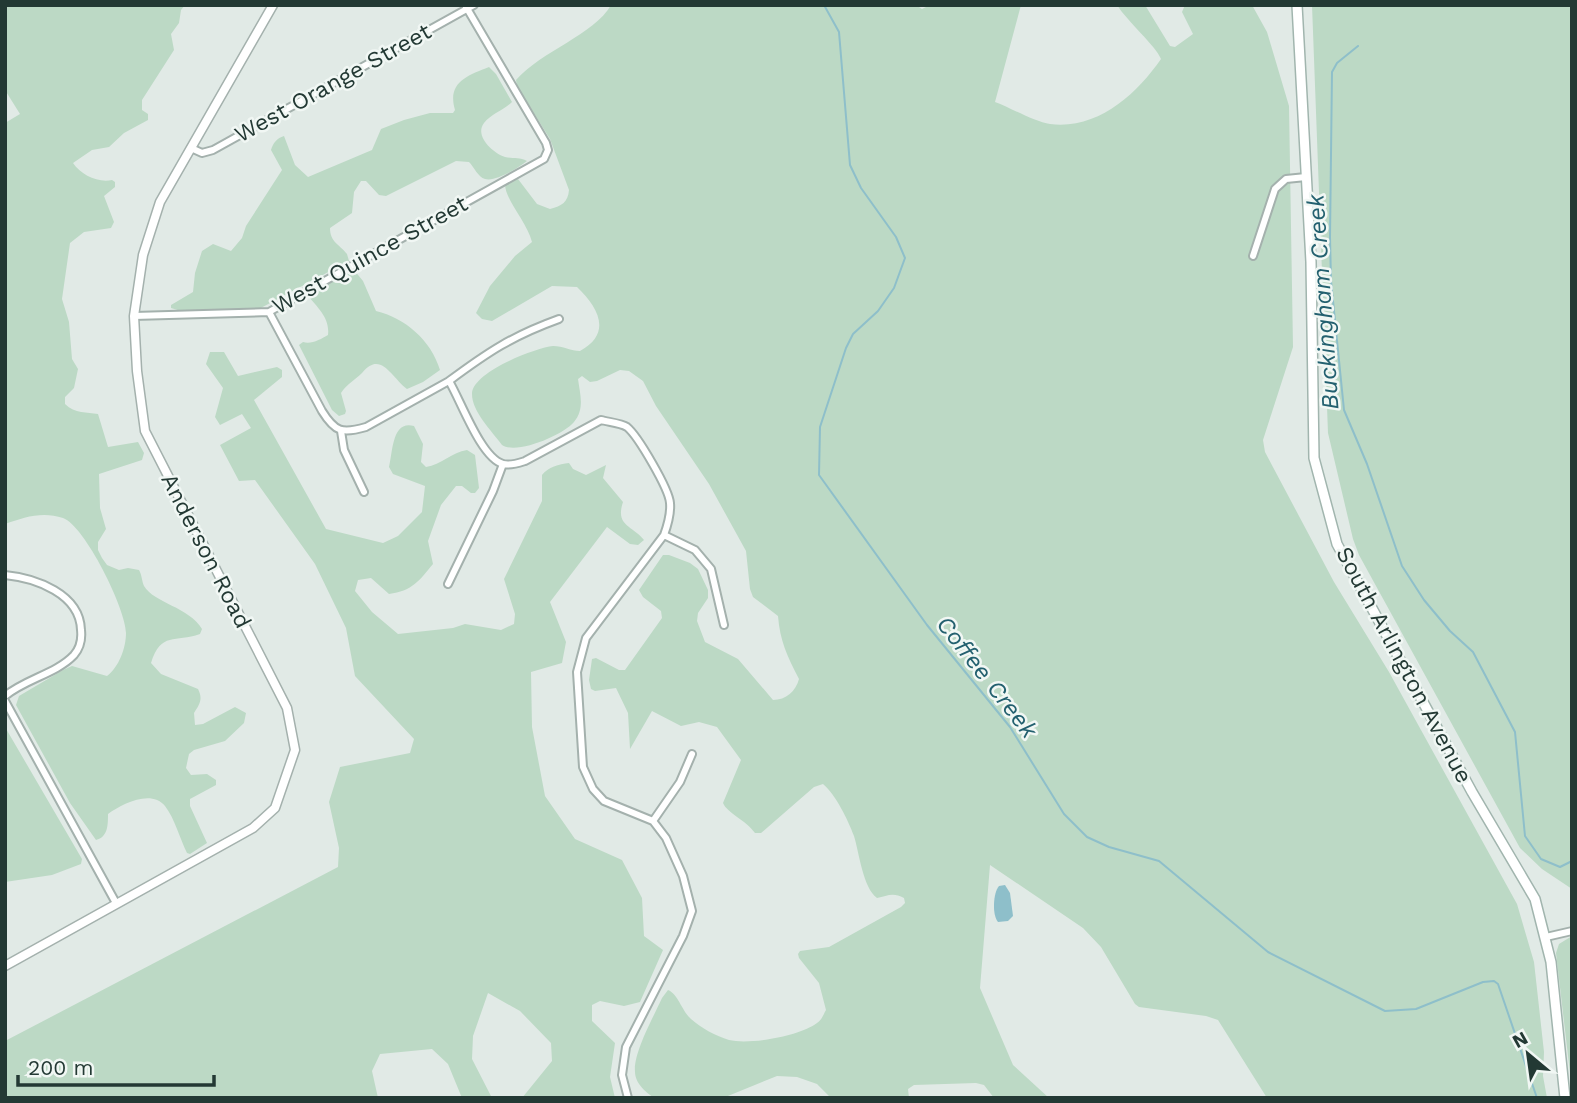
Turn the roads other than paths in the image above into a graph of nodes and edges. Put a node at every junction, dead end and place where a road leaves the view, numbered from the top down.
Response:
1 (272, 5) edge
2 (1297, 5) edge
3 (468, 6) edge
4 (191, 148) junction
5 (1306, 177) junction
6 (1253, 256) dead end
7 (269, 312) junction
8 (134, 316) junction
9 (559, 319) dead end
10 (449, 381) junction
11 (341, 431) junction
12 (503, 464) junction
13 (364, 492) dead end
14 (664, 535) junction
15 (5, 575) edge
16 (448, 584) dead end
17 (724, 625) dead end
18 (5, 699) edge
19 (692, 754) dead end
20 (653, 821) junction
21 (116, 903) junction
22 (1572, 931) edge
23 (1546, 937) junction
24 (5, 966) edge
25 (630, 1098) edge
26 (1565, 1098) edge

1 - 4 street, Anderson Road
2 - 5 main road, South Arlington Avenue
3 - 4 street, West Orange Street
3 - 7 street, West Quince Street
4 - 8 street, Anderson Road
5 - 6 street
5 - 23 main road, South Arlington Avenue
7 - 8 street, West Quince Street
7 - 11 street
8 - 21 street, Anderson Road
9 - 10 street
10 - 11 street
10 - 12 street
11 - 13 street
12 - 14 street
12 - 16 street
14 - 17 street
14 - 20 street
15 - 18 street
18 - 21 street
19 - 20 street
20 - 25 street
21 - 24 street, Anderson Road
22 - 23 street
23 - 26 main road, South Arlington Avenue

